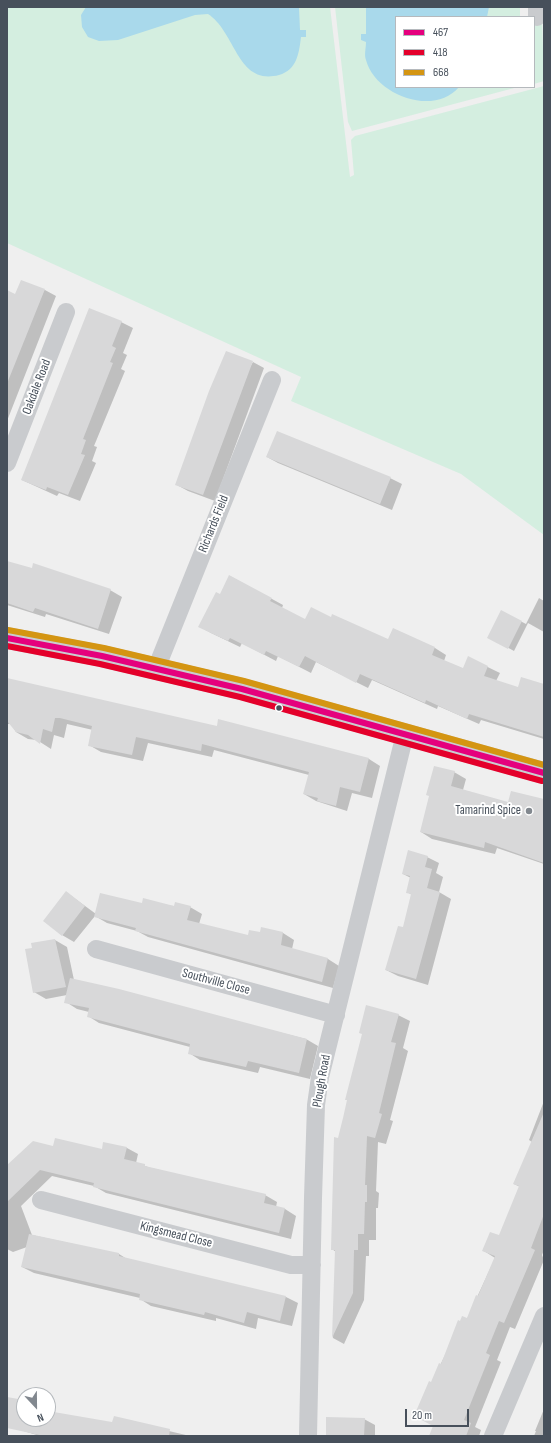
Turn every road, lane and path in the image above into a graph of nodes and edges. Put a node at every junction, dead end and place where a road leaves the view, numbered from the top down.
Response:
1 (66, 312) dead end
2 (272, 380) dead end
3 (7, 463) edge
4 (7, 638) edge
5 (156, 669) junction
6 (405, 734) junction
7 (544, 773) edge
8 (96, 949) dead end
9 (336, 1015) junction
10 (41, 1200) dead end
11 (312, 1265) junction
12 (544, 1316) edge
13 (308, 1436) edge
14 (493, 1436) edge

1 - 3 street, Oakdale Road
2 - 5 street, Richards Field
4 - 5 main road
5 - 6 main road
6 - 7 main road
6 - 9 street, Plough Road
8 - 9 street, Southville Close
9 - 11 street, Plough Road
10 - 11 street, Kingsmead Close
11 - 13 street, Plough Road
12 - 14 street

